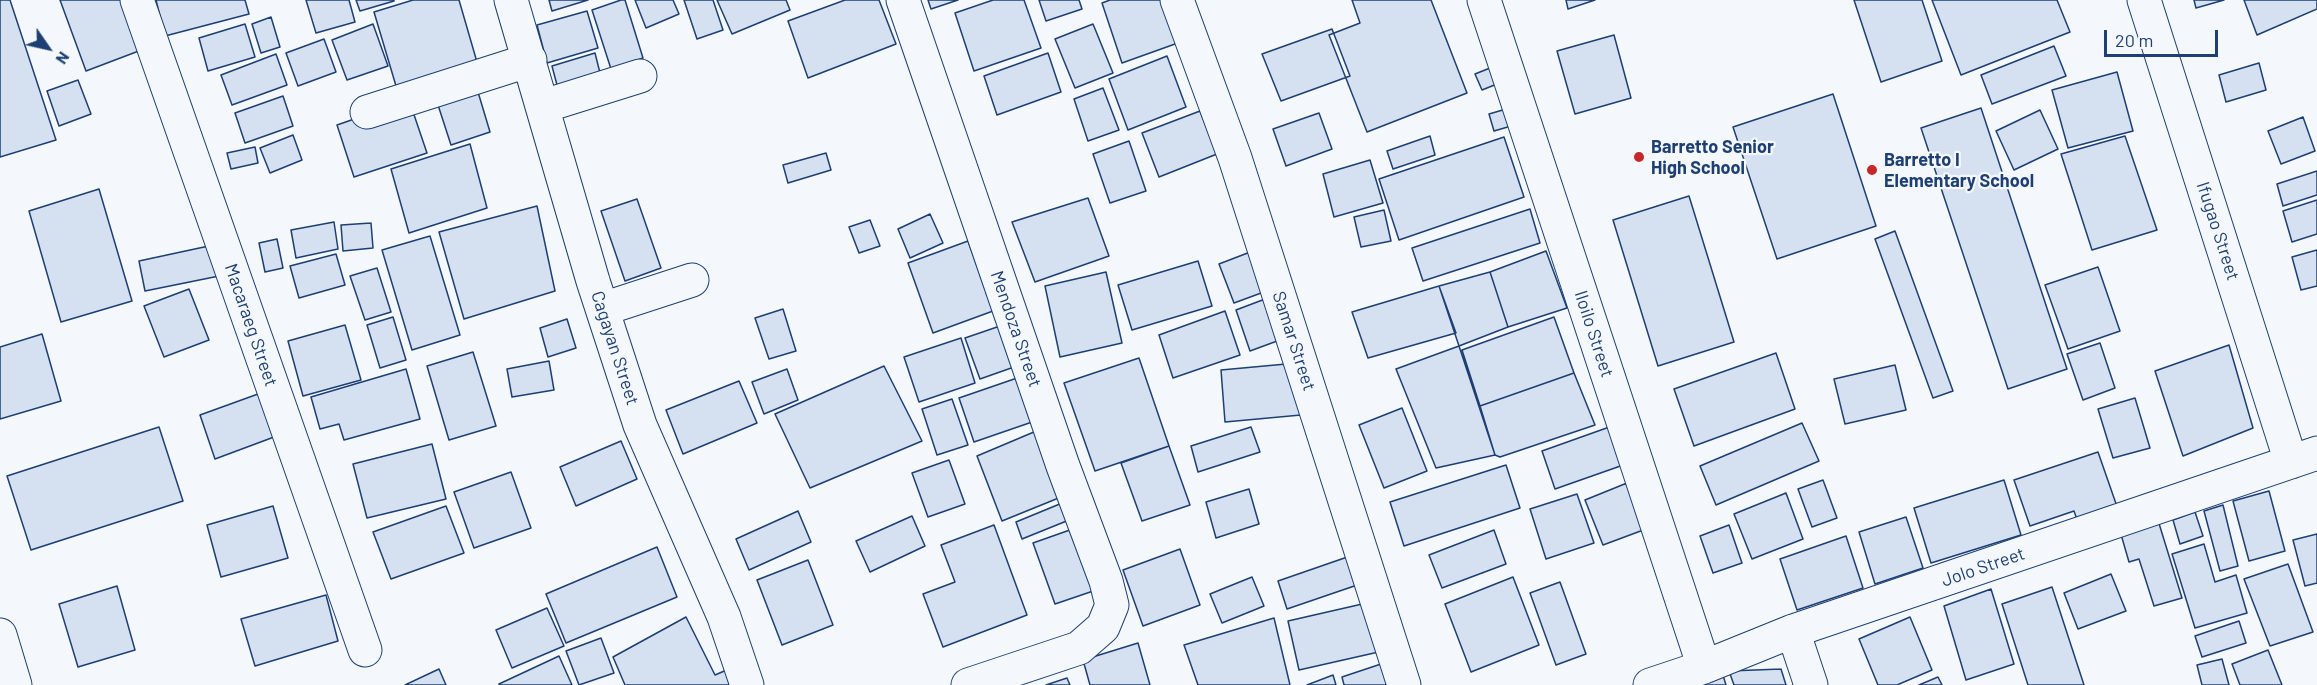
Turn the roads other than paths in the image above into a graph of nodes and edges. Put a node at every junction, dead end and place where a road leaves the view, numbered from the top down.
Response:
1 (137, 0) edge
2 (511, 0) edge
3 (903, 0) edge
4 (1177, 0) edge
5 (1484, 0) edge
6 (2144, 0) edge
7 (530, 60) junction
8 (640, 76) dead end
9 (544, 106) junction
10 (367, 112) dead end
11 (692, 280) dead end
12 (603, 309) junction
13 (2304, 458) edge
14 (1793, 631) junction
15 (0, 635) edge
16 (365, 650) dead end
17 (1704, 667) junction
18 (15, 685) edge
19 (747, 685) edge
20 (968, 685) edge
21 (1404, 685) edge
22 (1650, 685) edge
23 (1811, 685) edge

1 - 16 street, Macaraeg Street
2 - 7 street, Cagayan Street
3 - 20 street, Mendoza Street
4 - 21 street, Samar Street
5 - 17 street, Iloilo Street
6 - 13 street, Ifugao Street
7 - 9 street, Cagayan Street
7 - 10 street
8 - 9 street
9 - 12 street, Cagayan Street
11 - 12 street
12 - 19 street, Cagayan Street
13 - 14 street, Jolo Street
14 - 17 street, Jolo Street
14 - 23 street
15 - 18 street
17 - 22 street, Jolo Street

